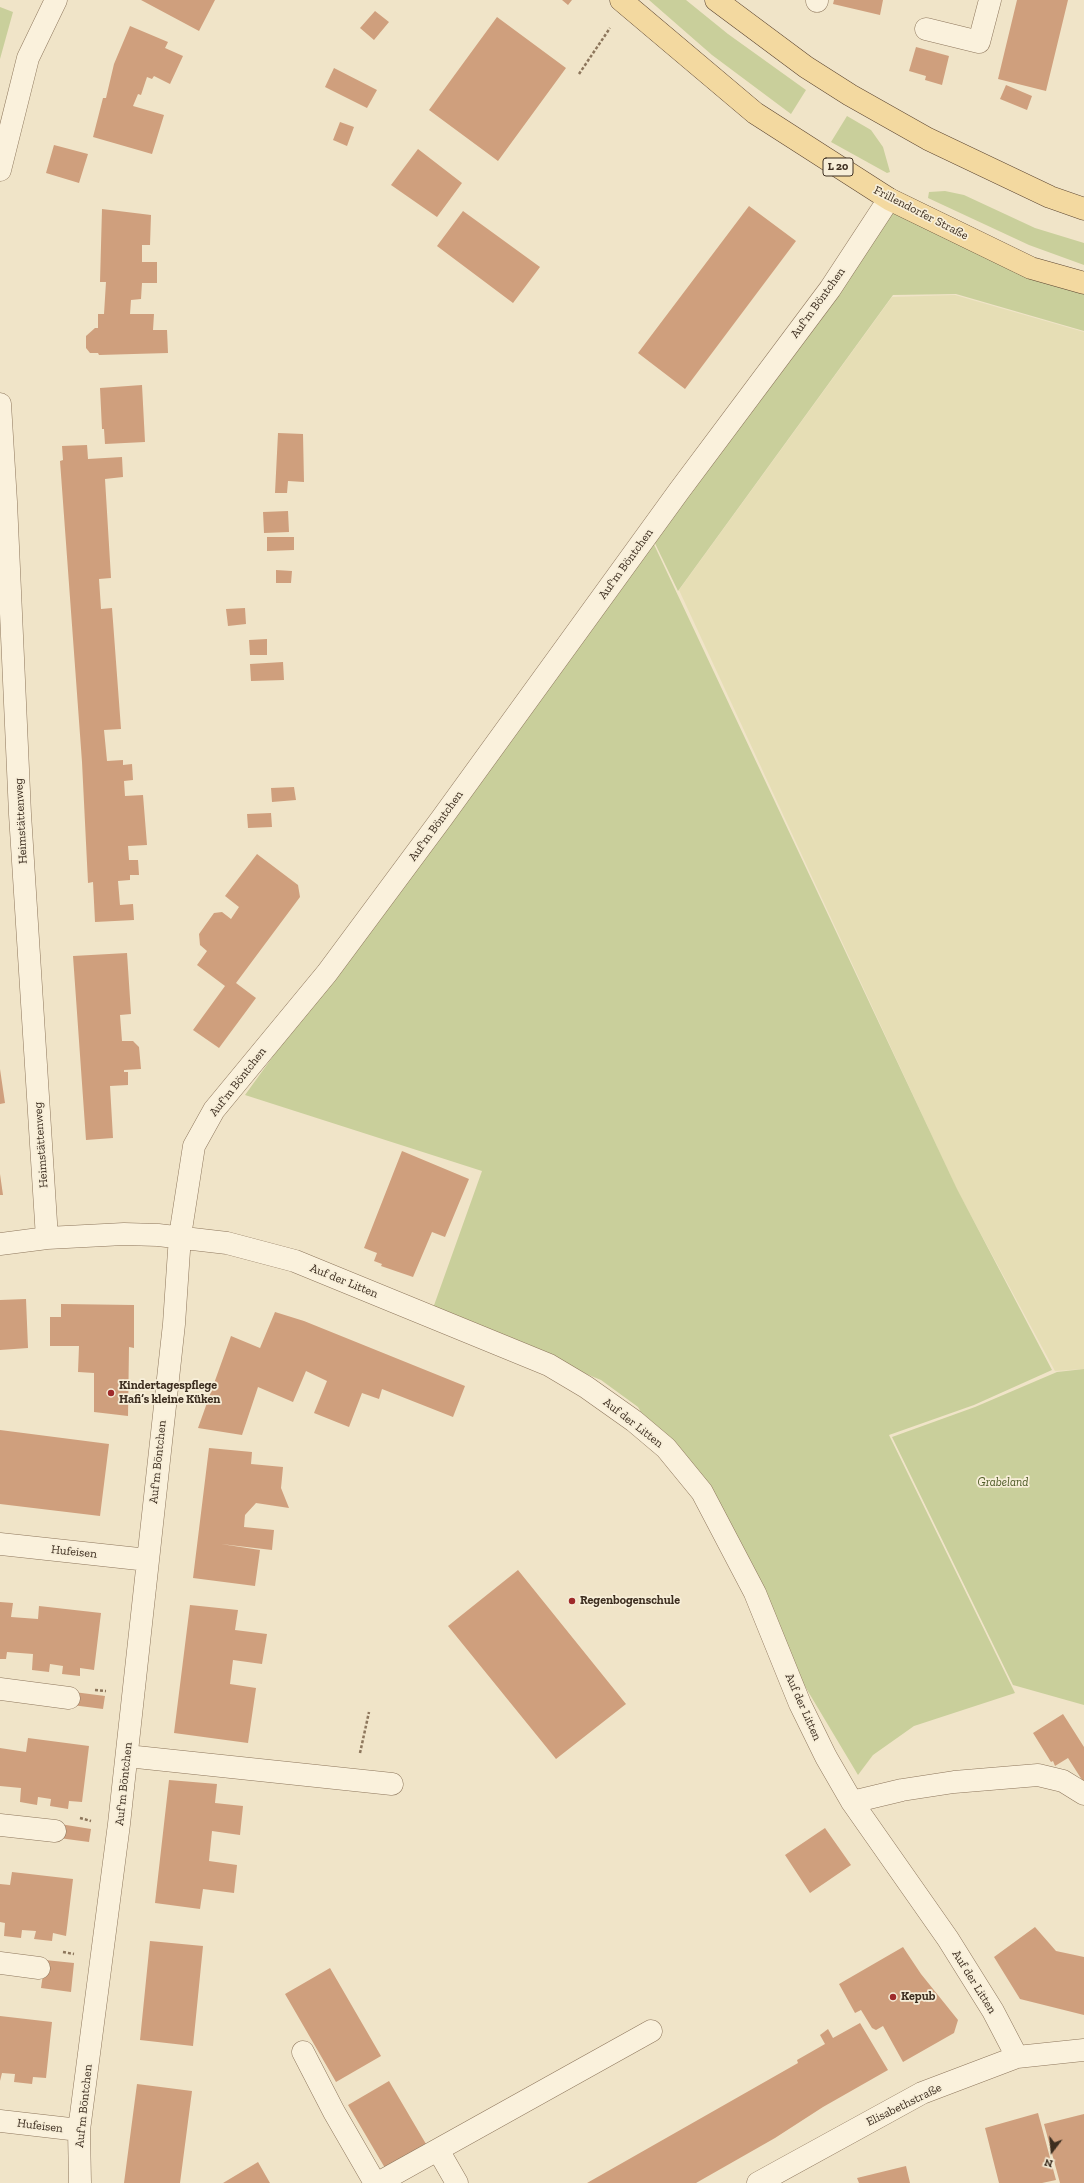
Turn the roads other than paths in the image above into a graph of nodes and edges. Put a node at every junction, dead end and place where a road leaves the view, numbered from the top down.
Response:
1 (56, 0) edge
2 (621, 0) edge
3 (716, 0) edge
4 (990, 0) edge
5 (926, 29) dead end
6 (0, 170) edge
7 (889, 199) junction
8 (1084, 209) edge
9 (1084, 283) edge
10 (0, 404) edge
11 (180, 1236) junction
12 (47, 1238) junction
13 (0, 1244) edge
14 (0, 1544) edge
15 (148, 1560) junction
16 (0, 1689) edge
17 (70, 1698) dead end
18 (127, 1756) junction
19 (392, 1784) dead end
20 (1084, 1794) edge
21 (852, 1802) junction
22 (0, 1825) edge
23 (55, 1831) dead end
24 (0, 1963) edge
25 (39, 1968) dead end
26 (651, 2031) dead end
27 (1084, 2050) edge
28 (303, 2052) dead end
29 (1017, 2057) junction
30 (0, 2121) edge
31 (79, 2130) junction
32 (438, 2150) junction
33 (772, 2180) edge
34 (80, 2183) edge
35 (377, 2183) edge
36 (457, 2183) edge

1 - 6 street
2 - 7 main road, Frillendorfer Straße / L 20
3 - 8 main road
4 - 5 street
7 - 9 main road, Frillendorfer Straße / L 20
7 - 11 street, Auf'm Böntchen
10 - 12 street, Heimstättenweg
11 - 12 street, Auf der Litten
11 - 15 street, Auf'm Böntchen
11 - 21 street, Auf der Litten
12 - 13 street, Auf der Litten
14 - 15 street, Hufeisen
15 - 18 street, Auf'm Böntchen
16 - 17 street
18 - 19 street
18 - 31 street, Auf'm Böntchen
20 - 21 street
21 - 29 street, Auf der Litten
22 - 23 street
24 - 25 street
26 - 32 street
27 - 29 street, Elisabethstraße
28 - 35 street
29 - 33 street, Elisabethstraße
30 - 31 street, Hufeisen
31 - 34 street, Auf'm Böntchen
32 - 35 street
32 - 36 street

